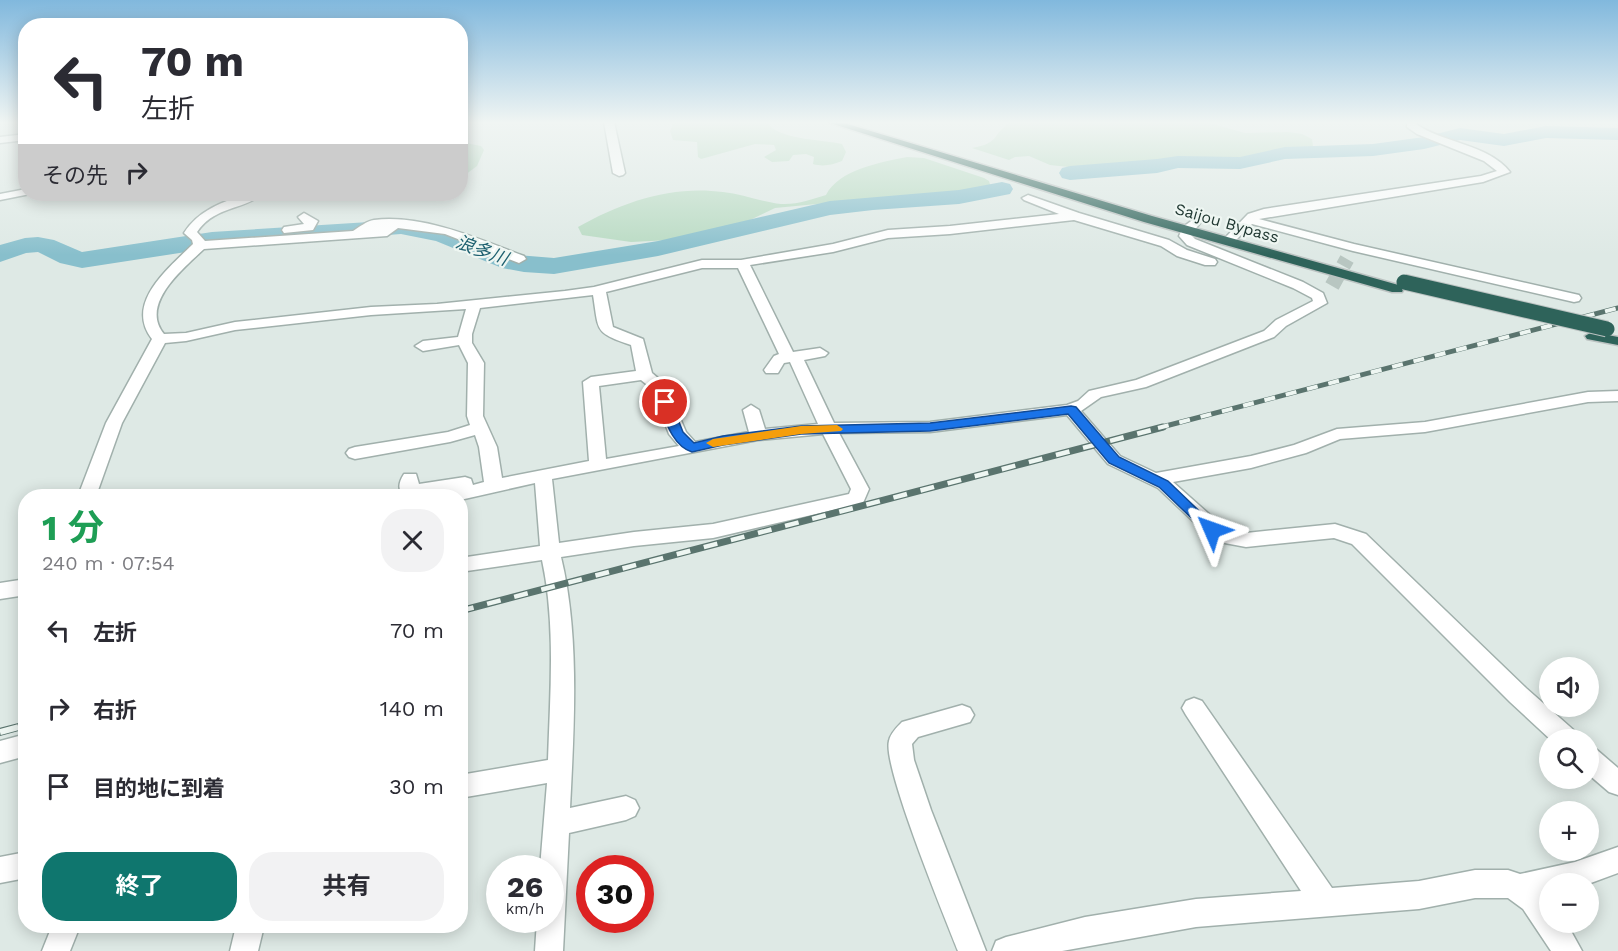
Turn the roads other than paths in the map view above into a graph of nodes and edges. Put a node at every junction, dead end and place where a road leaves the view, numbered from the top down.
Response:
1 (618, 166) edge
2 (985, 166) edge
3 (1002, 166) edge
4 (1498, 166) edge
5 (619, 173) dead end
6 (18, 193) edge
7 (0, 197) edge
8 (1028, 198) dead end
9 (238, 201) edge
10 (1075, 216) junction
11 (304, 217) dead end
12 (1249, 220) junction
13 (1190, 226) junction
14 (1231, 238) junction
15 (198, 241) junction
16 (519, 259) dead end
17 (743, 264) junction
18 (1400, 285) junction
19 (1332, 286) tunnel mouth
20 (599, 289) junction
21 (1312, 292) junction
22 (1574, 298) dead end
23 (472, 304) junction
24 (1613, 330) edge
25 (160, 339) junction
26 (465, 340) junction
27 (1618, 341) edge
28 (423, 346) dead end
29 (820, 353) dead end
30 (789, 357) junction
31 (772, 370) dead end
32 (645, 375) junction
33 (1618, 396) edge
34 (751, 410) dead end
35 (1071, 410) junction
36 (480, 428) junction
37 (828, 428) junction
38 (758, 435) junction
39 (692, 448) junction
40 (355, 453) dead end
41 (598, 465) junction
42 (543, 475) junction
43 (410, 478) dead end
44 (1155, 479) junction
45 (494, 482) junction
46 (90, 489) edge
47 (411, 489) edge
48 (440, 489) edge
49 (468, 490) edge
50 (550, 552) junction
51 (468, 564) edge
52 (18, 588) edge
53 (0, 591) edge
54 (1194, 708) dead end
55 (962, 715) dead end
56 (1556, 729) edge
57 (18, 748) edge
58 (0, 752) edge
59 (1599, 768) edge
60 (560, 769) junction
61 (1618, 784) edge
62 (468, 786) edge
63 (626, 808) dead end
64 (556, 824) junction
65 (1618, 860) edge
66 (18, 867) edge
67 (0, 870) edge
68 (1521, 888) junction
69 (1324, 901) junction
70 (63, 933) edge
71 (248, 933) edge
72 (56, 951) edge
73 (244, 951) edge
74 (549, 951) edge
75 (972, 951) edge
76 (1006, 951) edge
77 (1568, 951) edge

1 - 5 street
2 - 13 highway, Saijou Bypass
3 - 13 highway, Saijou Bypass
4 - 12 street
6 - 7 street
8 - 10 street
9 - 15 street
10 - 17 street
10 - 21 street
11 - 15 street
12 - 14 street
12 - 22 street
13 - 14 highway, Saijou Bypass
13 - 21 street
14 - 18 highway, Saijou Bypass
15 - 16 street
15 - 25 street
17 - 20 street
17 - 30 street
18 - 24 highway, Saijou Bypass, bridge
18 - 27 highway, Saijou Bypass
19 - 21 street
20 - 23 street
20 - 32 street
21 - 35 street
23 - 25 street
23 - 26 street
25 - 46 street
26 - 28 street
26 - 36 street
29 - 30 street
30 - 31 street
30 - 37 street
32 - 39 street
32 - 41 street
33 - 44 street
34 - 38 street
35 - 37 street
35 - 44 street
36 - 40 street
36 - 45 street
37 - 38 street
37 - 50 street
38 - 39 street
39 - 41 street
41 - 42 street
42 - 45 street
42 - 50 street
43 - 47 street
44 - 56 street
45 - 48 street
45 - 49 street
50 - 51 street
50 - 60 street
52 - 53 street
54 - 69 street
55 - 75 street
57 - 58 street
59 - 61 street
60 - 62 street
60 - 64 street
63 - 64 street
64 - 74 street
65 - 68 street
66 - 67 street
68 - 69 street
68 - 77 street
69 - 76 street
70 - 72 street
71 - 73 street

